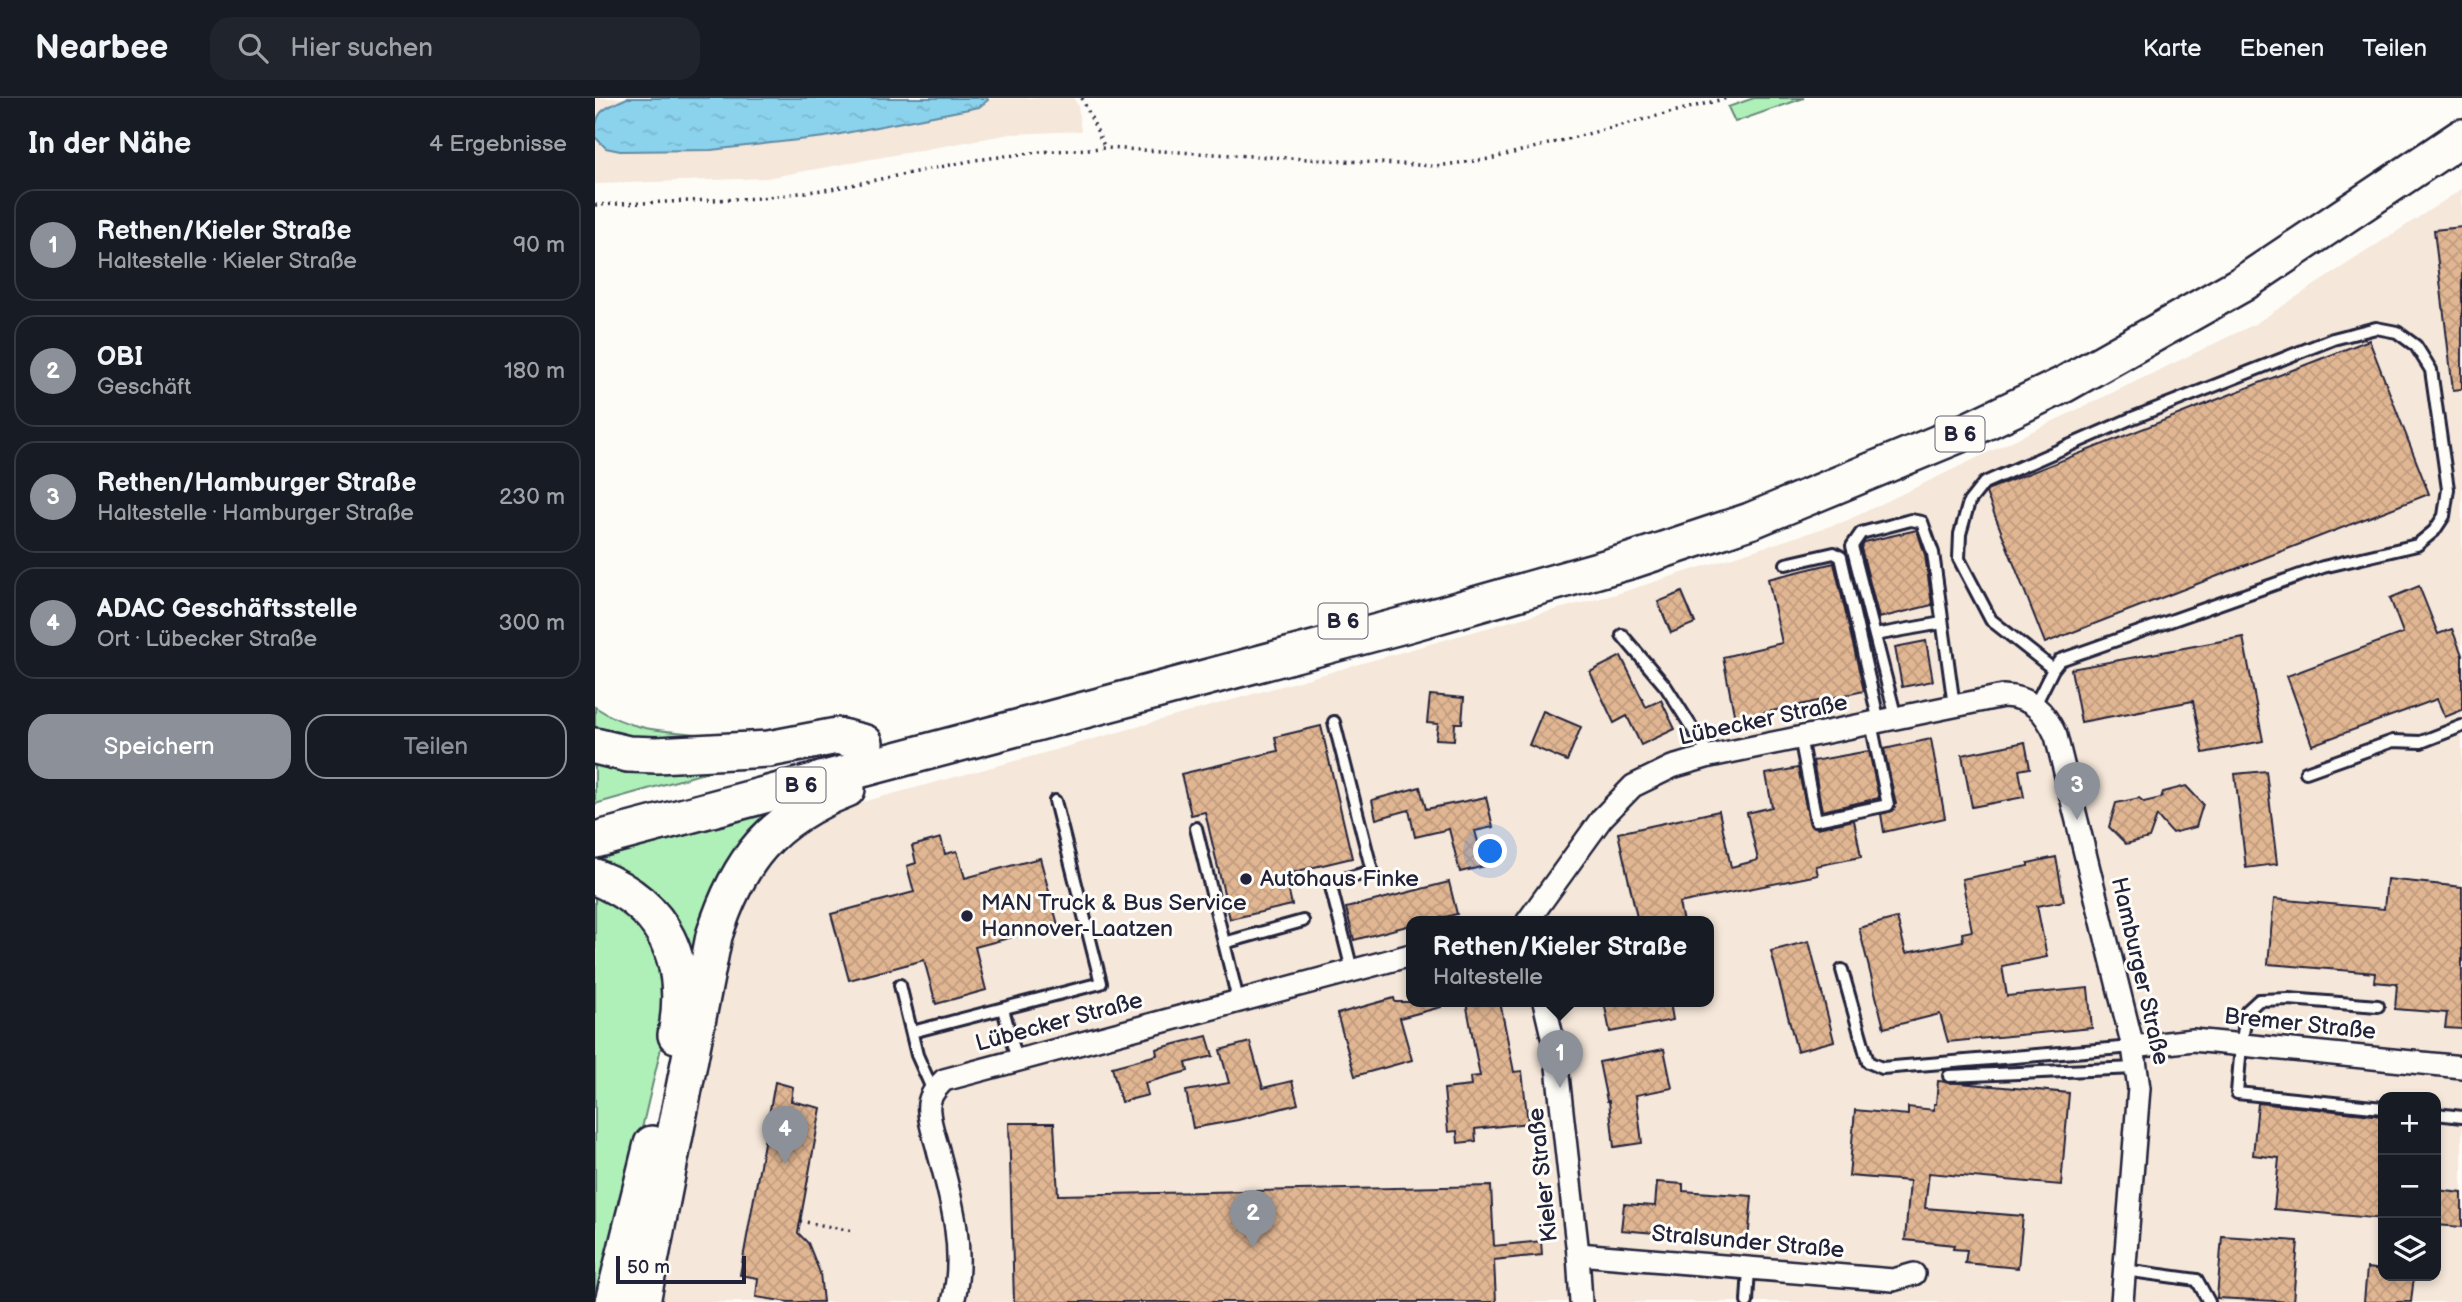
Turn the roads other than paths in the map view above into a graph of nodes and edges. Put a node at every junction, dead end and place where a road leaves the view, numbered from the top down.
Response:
1 (2462, 114) edge
2 (2462, 137) edge
3 (1787, 565) dead end
4 (1942, 623) junction
5 (1622, 635) dead end
6 (1875, 635) junction
7 (2053, 669) junction
8 (2035, 705) junction
9 (1954, 706) junction
10 (1882, 721) junction
11 (1334, 722) dead end
12 (2462, 726) edge
13 (1007, 731) junction
14 (1800, 737) junction
15 (865, 743) junction
16 (595, 746) edge
17 (1710, 756) junction
18 (2306, 772) dead end
19 (1055, 801) dead end
20 (595, 816) edge
21 (1196, 828) dead end
22 (595, 840) edge
23 (595, 877) edge
24 (1531, 916) edge
25 (1303, 921) dead end
26 (1224, 943) junction
27 (1406, 956) edge
28 (1352, 970) junction
29 (1842, 970) dead end
30 (900, 985) dead end
31 (1238, 1000) junction
32 (2378, 1006) dead end
33 (1545, 1007) edge
34 (1003, 1009) junction
35 (912, 1032) junction
36 (2241, 1045) junction
37 (2135, 1057) junction
38 (1017, 1060) junction
39 (2462, 1067) edge
40 (1949, 1076) dead end
41 (933, 1091) junction
42 (2378, 1107) edge
43 (2441, 1115) edge
44 (2462, 1117) edge
45 (1578, 1254) junction
46 (1749, 1268) junction
47 (2124, 1270) junction
48 (1914, 1274) dead end
49 (613, 1302) edge
50 (642, 1302) edge
51 (953, 1302) edge
52 (1581, 1302) edge
53 (1747, 1302) edge
54 (2122, 1302) edge
55 (2209, 1302) edge

1 - 15 highway, B 6
2 - 13 highway, B 6
3 - 10 lane
4 - 6 lane
4 - 6 lane
4 - 9 lane
5 - 17 lane
6 - 10 lane
7 - 7 lane
7 - 8 lane
8 - 9 street, Lübecker Straße
8 - 37 street, Hamburger Straße
9 - 10 street, Lübecker Straße
10 - 14 street, Lübecker Straße
10 - 14 lane
11 - 28 lane
12 - 18 lane
13 - 22 highway, B 6
13 - 50 highway
14 - 17 street, Lübecker Straße
15 - 16 highway
15 - 20 highway, B 6
17 - 24 street, Lübecker Straße
19 - 34 lane
21 - 26 lane
23 - 49 highway
25 - 26 lane
26 - 31 lane
27 - 28 street, Lübecker Straße
28 - 31 street, Lübecker Straße
29 - 37 lane
30 - 35 lane
31 - 38 street, Lübecker Straße
32 - 36 lane
33 - 45 street, Kieler Straße
34 - 35 lane
34 - 38 lane
35 - 41 lane
36 - 37 street, Bremer Straße
36 - 39 street, Bremer Straße
36 - 42 lane
37 - 40 lane
37 - 47 street, Hamburger Straße
38 - 41 street, Lübecker Straße
41 - 51 street
43 - 44 lane
45 - 46 street, Stralsunder Straße
45 - 52 street, Kieler Straße
46 - 48 street, Stralsunder Straße
46 - 53 lane
47 - 54 street, Hamburger Straße
47 - 55 lane

